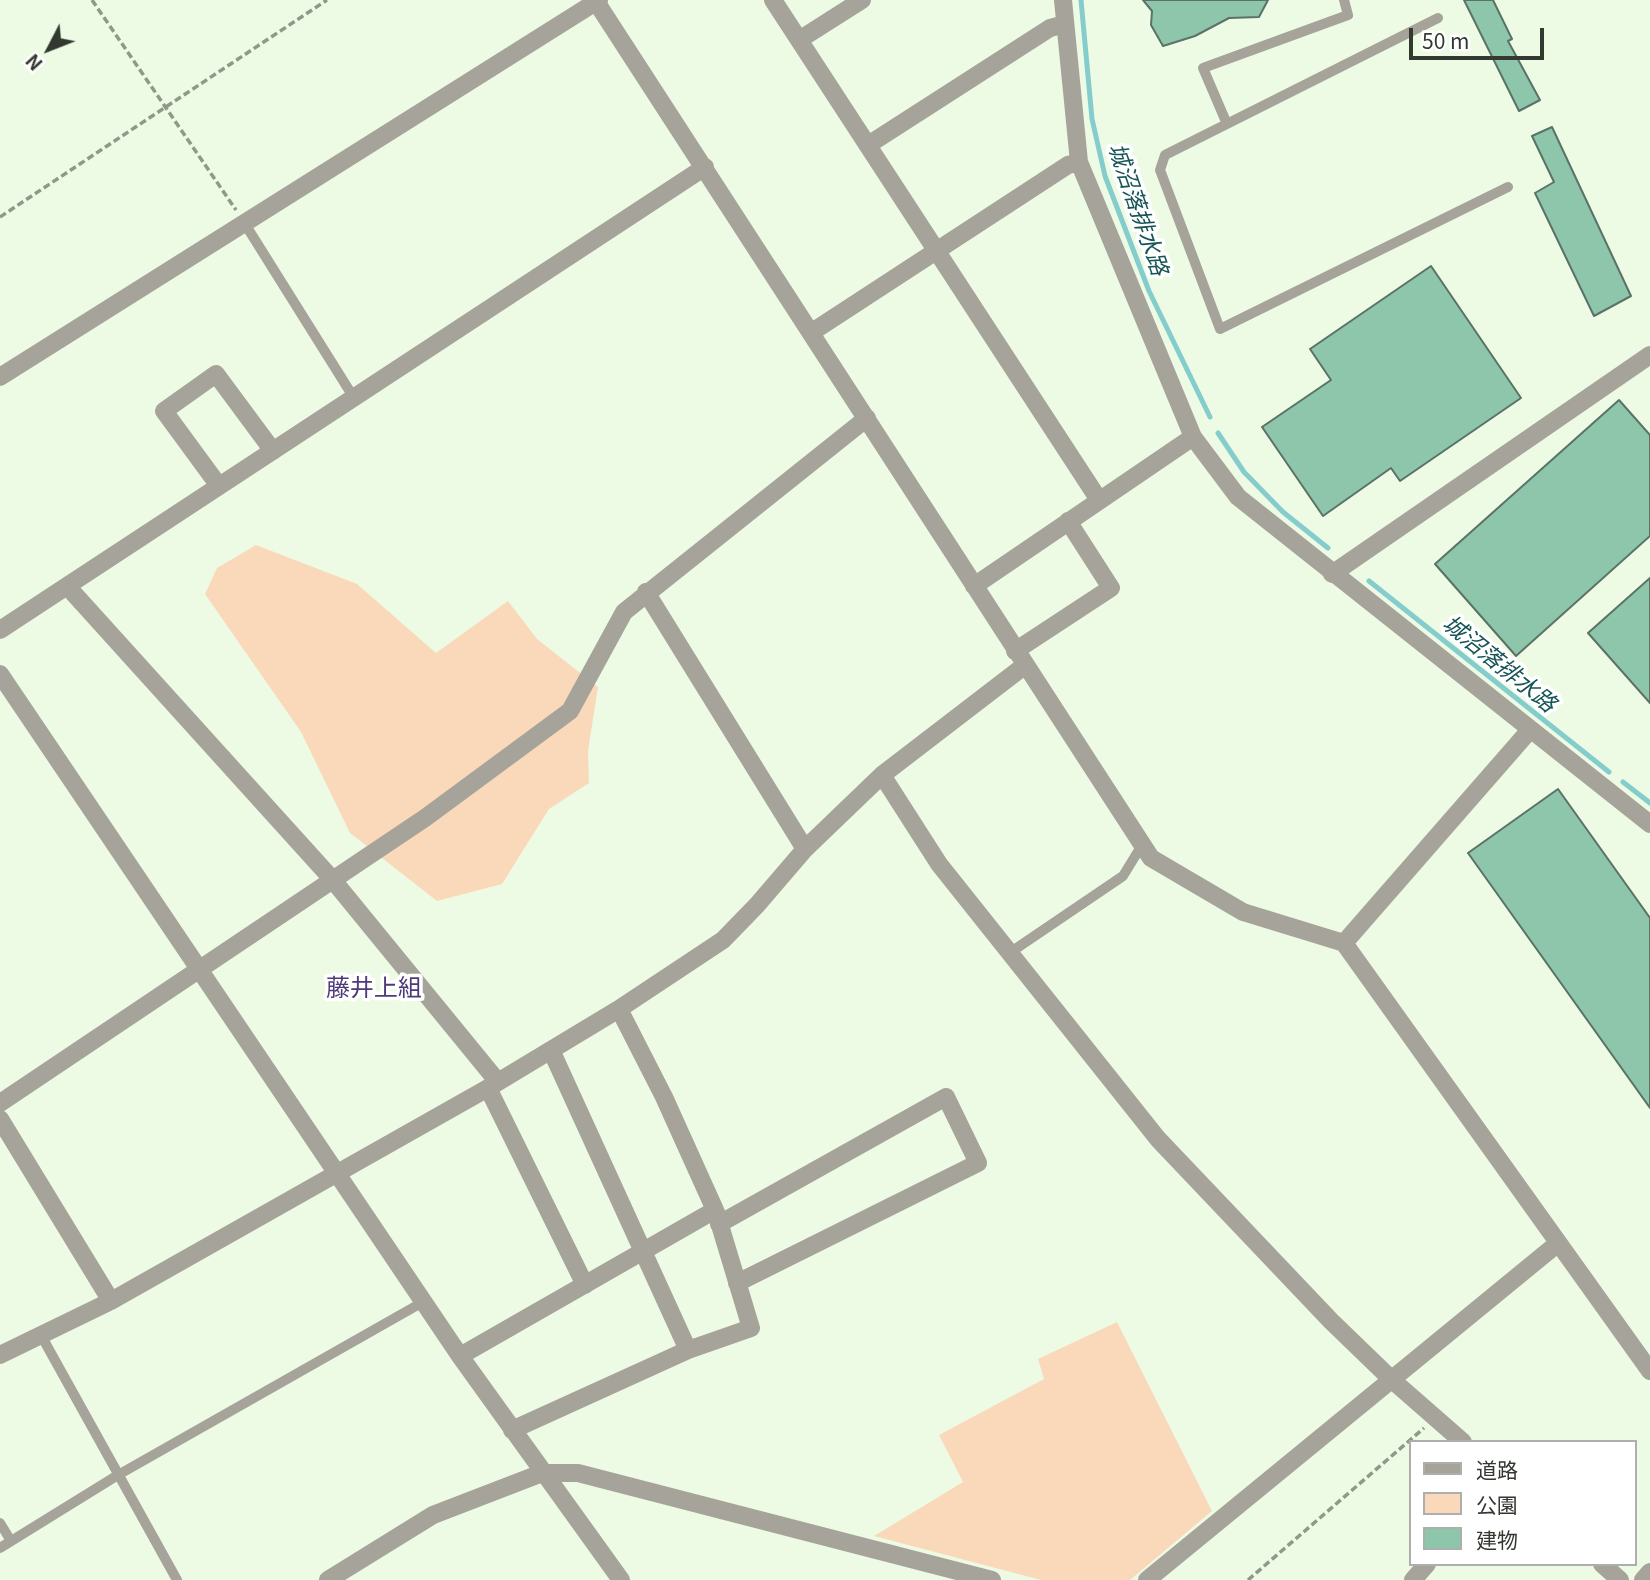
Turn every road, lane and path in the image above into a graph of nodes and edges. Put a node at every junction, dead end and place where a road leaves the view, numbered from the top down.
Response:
1 (92, 0) edge
2 (327, 0) edge
3 (773, 0) edge
4 (862, 0) edge
5 (1063, 0) edge
6 (1344, 0) edge
7 (597, 1) edge
8 (1438, 18) dead end
9 (1065, 24) junction
10 (799, 40) junction
11 (166, 109) junction
12 (1227, 124) junction
13 (868, 145) junction
14 (1079, 162) junction
15 (705, 167) junction
16 (1508, 187) dead end
17 (0, 217) edge
18 (245, 224) junction
19 (936, 251) junction
20 (812, 332) junction
21 (1650, 355) edge
22 (0, 377) edge
23 (354, 398) junction
24 (867, 418) junction
25 (1193, 437) junction
26 (273, 451) junction
27 (219, 486) junction
28 (1099, 500) junction
29 (1068, 521) junction
30 (1332, 574) junction
31 (67, 586) junction
32 (974, 586) junction
33 (646, 592) junction
34 (0, 630) edge
35 (1019, 658) junction
36 (0, 674) edge
37 (1529, 731) junction
38 (882, 775) junction
39 (1650, 824) edge
40 (1142, 845) junction
41 (805, 849) junction
42 (332, 879) junction
43 (1344, 943) junction
44 (1008, 954) junction
45 (200, 967) junction
46 (618, 1009) junction
47 (551, 1049) junction
48 (493, 1085) junction
49 (0, 1103) edge
50 (0, 1119) edge
51 (337, 1174) junction
52 (717, 1217) junction
53 (1557, 1244) junction
54 (645, 1250) junction
55 (737, 1283) junction
56 (585, 1284) junction
57 (111, 1301) junction
58 (424, 1302) junction
59 (42, 1337) junction
60 (688, 1350) junction
61 (0, 1355) edge
62 (460, 1356) junction
63 (1650, 1371) edge
64 (1391, 1379) junction
65 (1436, 1418) junction
66 (512, 1430) junction
67 (1410, 1440) edge
68 (1461, 1440) edge
69 (1408, 1442) edge
70 (542, 1473) junction
71 (118, 1475) junction
72 (0, 1523) edge
73 (12, 1541) junction
74 (0, 1548) edge
75 (1425, 1566) edge
76 (1604, 1566) edge
77 (1650, 1572) edge
78 (612, 1577) edge
79 (177, 1580) edge
80 (328, 1580) edge
81 (992, 1580) edge
82 (1147, 1580) edge
83 (1248, 1580) edge
84 (1413, 1580) edge
85 (1620, 1580) edge
86 (1643, 1580) edge

1 - 11 path
2 - 11 path
3 - 10 street
4 - 10 street
5 - 9 street
6 - 12 lane
7 - 15 street
7 - 18 street
8 - 12 lane
9 - 13 street
9 - 14 street
10 - 13 street
11 - 17 path
11 - 18 path
12 - 16 lane
13 - 19 street
14 - 19 street
14 - 25 street
15 - 20 street
15 - 23 street
18 - 22 street
18 - 23 lane
19 - 20 street
19 - 28 street
20 - 24 street
21 - 30 street
23 - 26 street
24 - 32 street
24 - 33 street
25 - 28 street
25 - 30 street
26 - 27 street
26 - 27 street
27 - 31 street
28 - 29 street
29 - 32 street
29 - 35 street
30 - 37 street
31 - 34 street
31 - 42 street
32 - 35 street
33 - 41 street
33 - 42 street
35 - 38 street
35 - 40 street
36 - 45 street
37 - 39 street
37 - 43 street
38 - 41 street
38 - 44 street
40 - 43 street
40 - 44 lane
41 - 46 street
42 - 45 street
42 - 48 street
43 - 53 street
44 - 64 street
45 - 49 street
45 - 51 street
46 - 47 street
46 - 52 street
47 - 48 street
47 - 54 street
48 - 51 street
48 - 56 street
50 - 57 street
51 - 57 street
51 - 58 street
52 - 54 street
52 - 55 street
52 - 55 street
53 - 63 street
53 - 64 street
54 - 56 street
54 - 60 street
55 - 60 street
56 - 62 street
57 - 59 street
58 - 62 street
58 - 71 lane
59 - 61 street
59 - 71 lane
60 - 66 street
62 - 66 street
64 - 65 street
64 - 82 street
65 - 67 path
65 - 68 street
66 - 70 street
69 - 83 path
70 - 78 street
70 - 80 street
70 - 81 street
71 - 73 lane
71 - 79 lane
72 - 73 lane
73 - 74 lane
75 - 84 street
76 - 85 street
77 - 86 street

